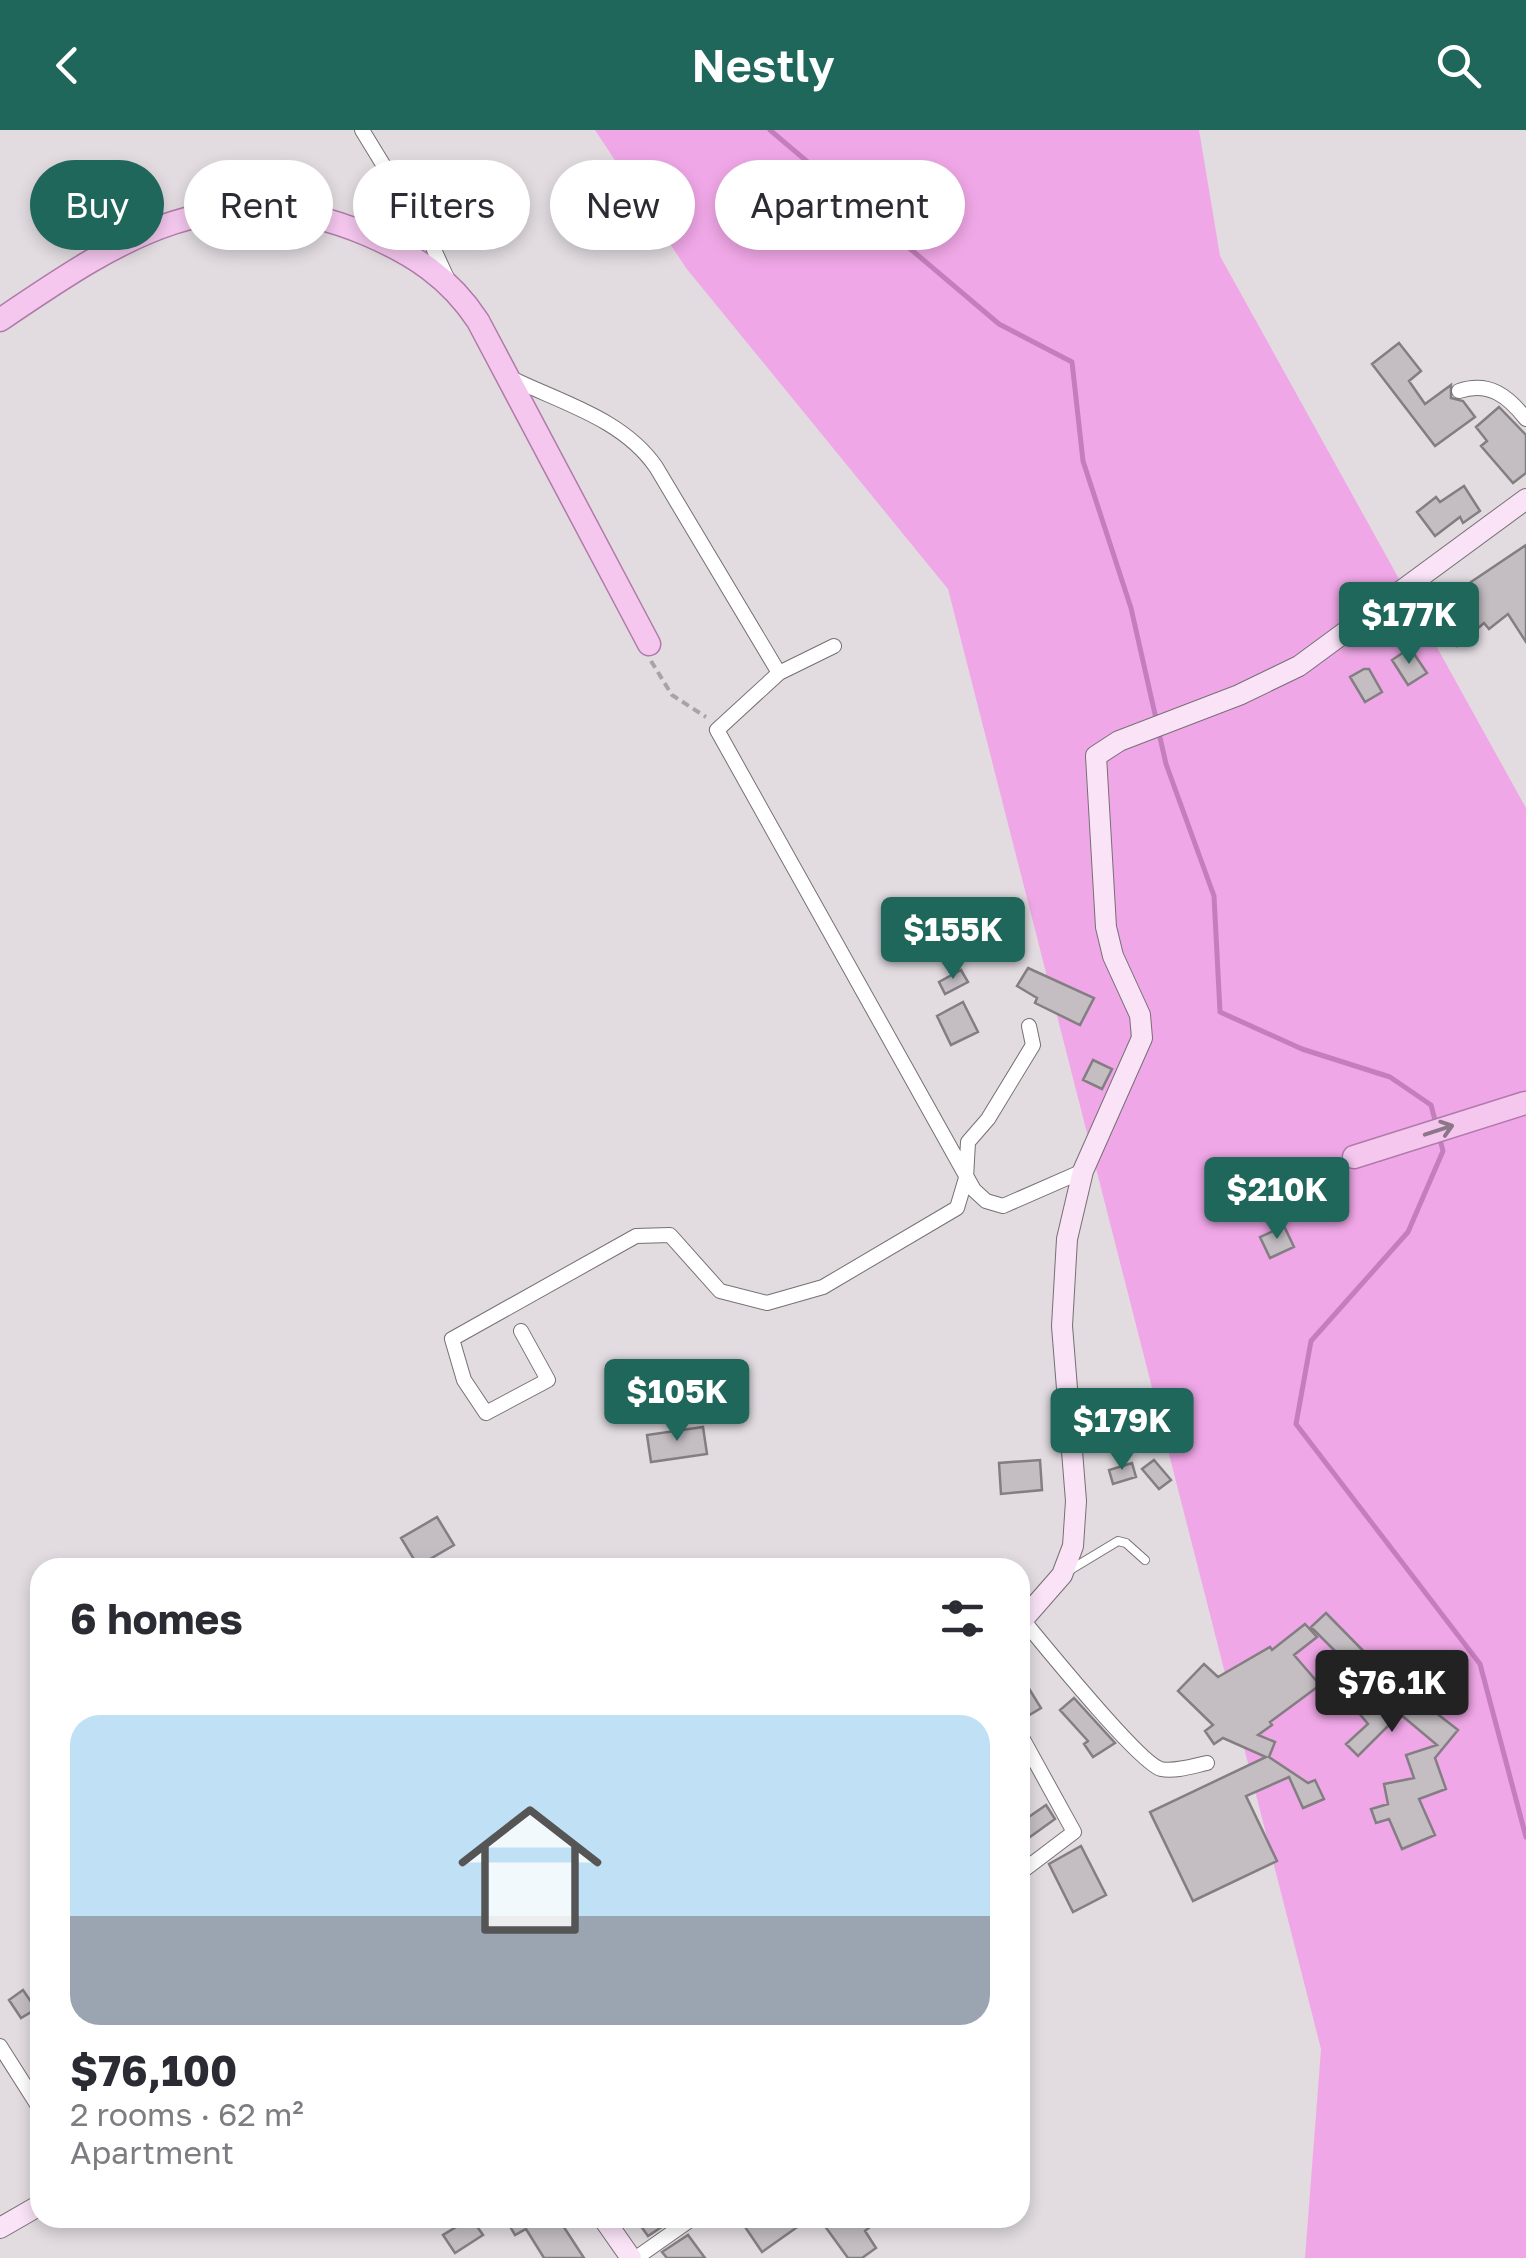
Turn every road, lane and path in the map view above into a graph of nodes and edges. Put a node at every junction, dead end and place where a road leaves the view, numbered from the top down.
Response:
1 (362, 130) edge
2 (449, 284) junction
3 (0, 320) edge
4 (510, 377) junction
5 (1459, 391) dead end
6 (1526, 419) edge
7 (1526, 498) edge
8 (649, 644) joint
9 (834, 646) dead end
10 (780, 673) junction
11 (718, 730) junction
12 (1029, 1026) dead end
13 (1525, 1102) edge
14 (1354, 1157) dead end
15 (1083, 1171) junction
16 (966, 1178) junction
17 (521, 1331) dead end
18 (1145, 1560) dead end
19 (1062, 1575) junction
20 (1030, 1612) edge
21 (1030, 1632) edge
22 (1030, 1751) edge
23 (1207, 1763) dead end
24 (1030, 1866) edge
25 (0, 2046) edge
26 (30, 2093) edge
27 (30, 2211) edge
28 (0, 2228) edge
29 (610, 2228) edge
30 (678, 2228) edge
31 (633, 2258) edge

1 - 2 street
2 - 3 main road
2 - 4 main road
4 - 8 main road
4 - 10 street
5 - 6 street
7 - 15 main road
8 - 11 path
9 - 10 street
10 - 11 street
11 - 16 street
12 - 16 street
14 -> 13 main road
15 - 16 street
15 - 19 main road
16 - 17 street
18 - 19 lane
19 - 20 main road
21 - 23 street
22 - 24 street
25 - 26 street
27 - 28 main road
29 - 31 main road
30 - 31 street

